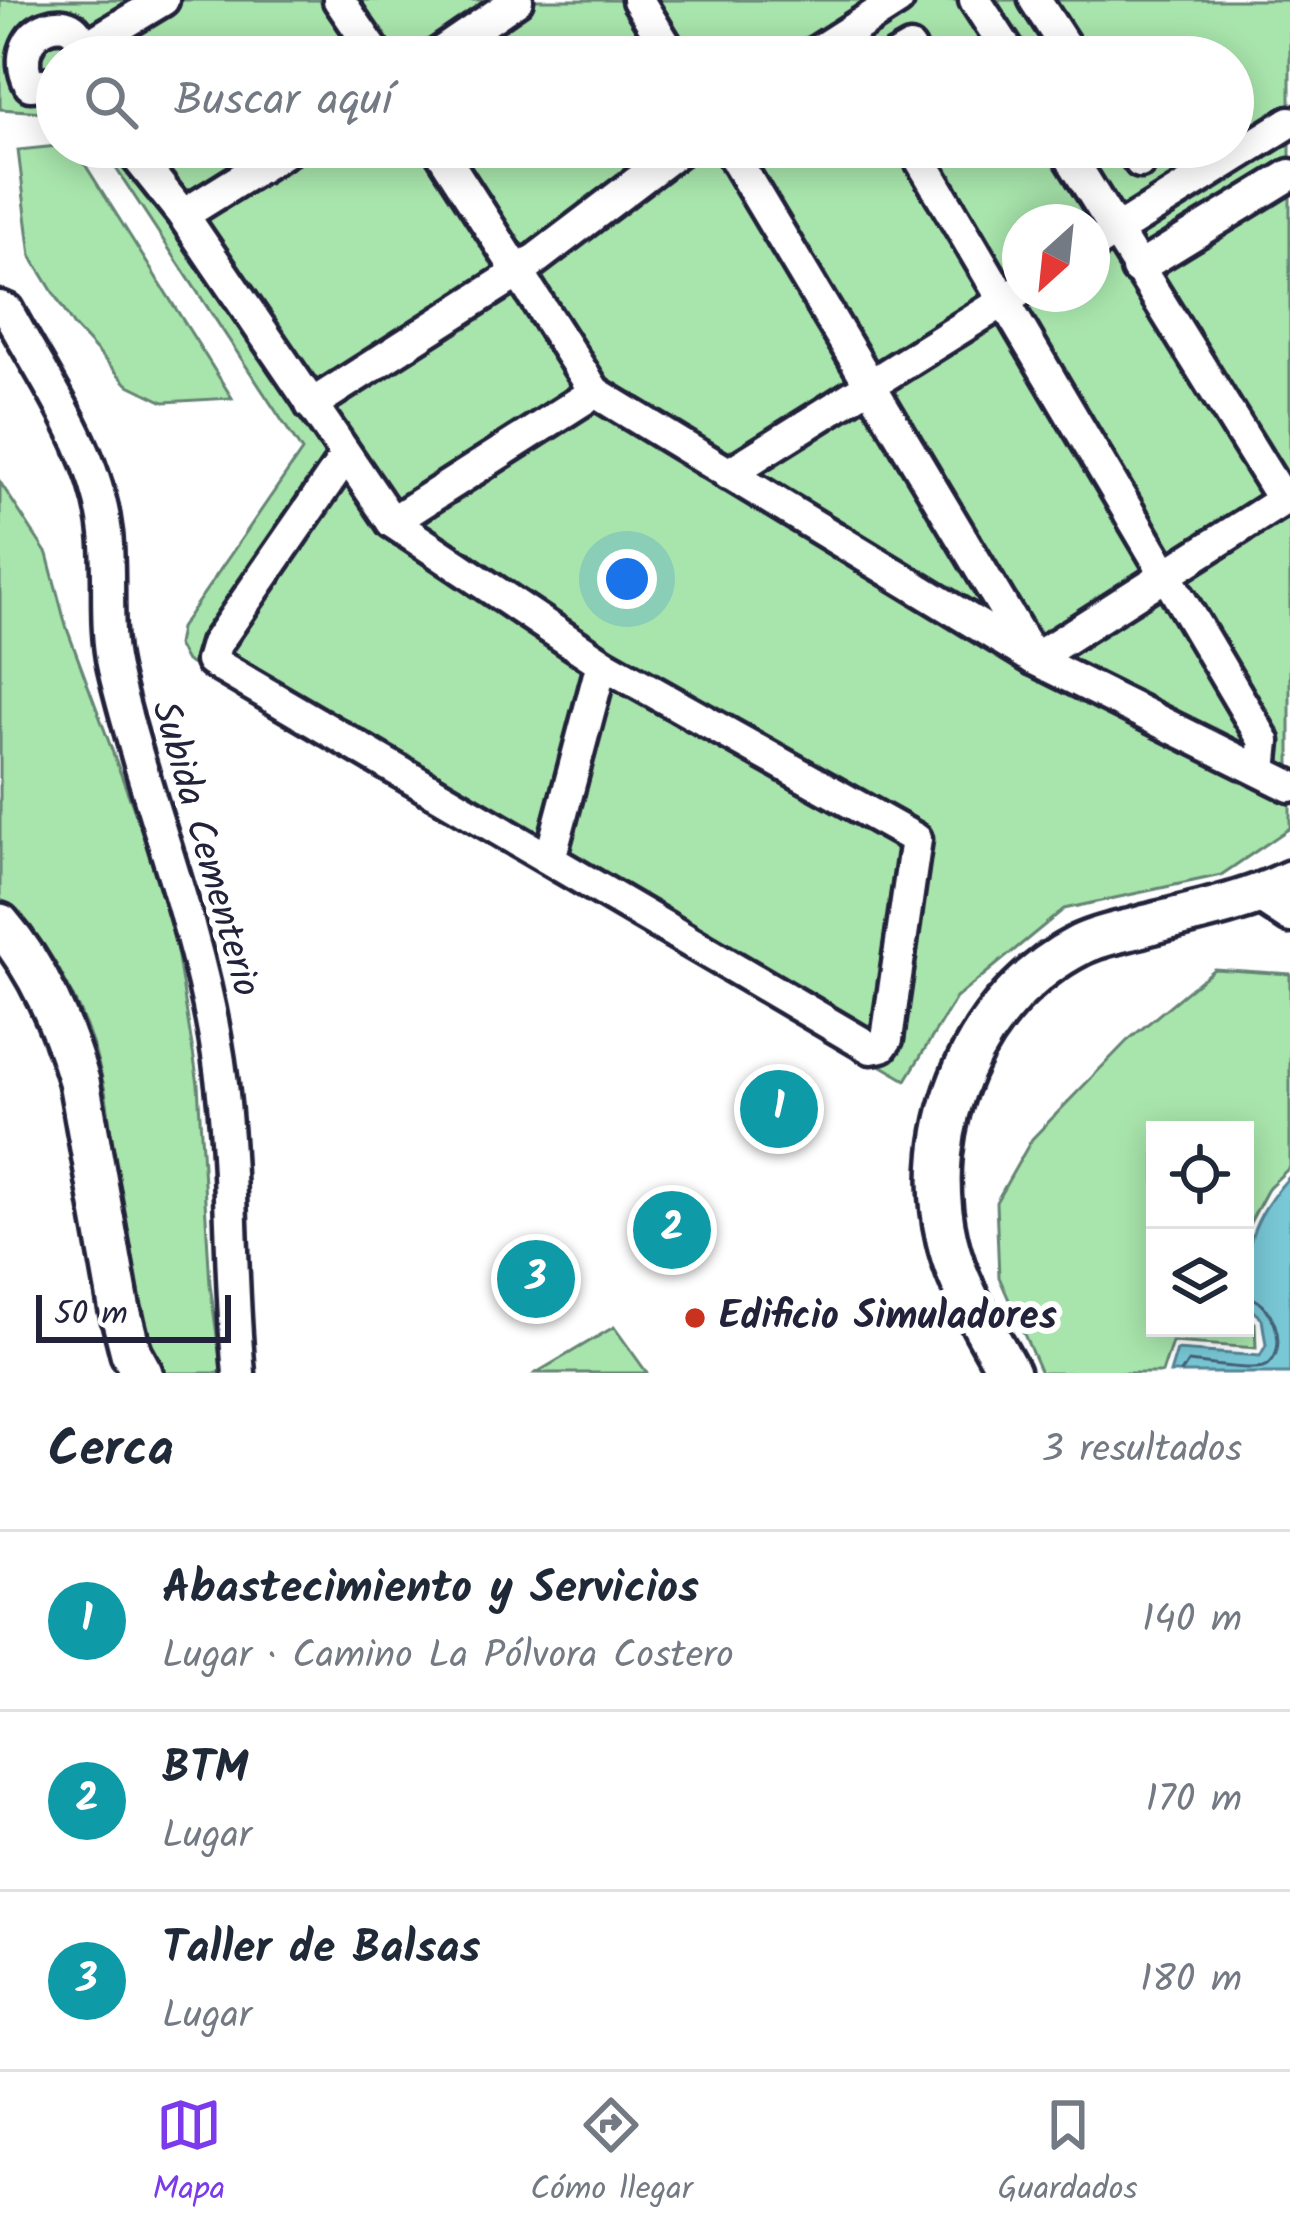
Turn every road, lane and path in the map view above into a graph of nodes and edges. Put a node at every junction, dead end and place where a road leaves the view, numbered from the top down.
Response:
1 (163, 0) edge
2 (338, 0) edge
3 (517, 0) edge
4 (638, 0) edge
5 (898, 0) edge
6 (1031, 0) edge
7 (984, 12) edge
8 (78, 36) edge
9 (107, 36) edge
10 (363, 36) edge
11 (465, 36) edge
12 (660, 36) edge
13 (842, 36) edge
14 (1057, 36) edge
15 (36, 81) edge
16 (36, 87) edge
17 (1, 100) edge
18 (1290, 122) edge
19 (1254, 145) edge
20 (146, 168) edge
21 (258, 168) edge
22 (452, 168) edge
23 (655, 168) edge
24 (744, 168) edge
25 (927, 168) edge
26 (1073, 168) edge
27 (1216, 168) edge
28 (1290, 175) edge
29 (1088, 204) edge
30 (183, 215) junction
31 (1110, 235) edge
32 (1110, 245) edge
33 (1137, 269) junction
34 (519, 272) junction
35 (1002, 283) edge
36 (2, 303) edge
37 (1002, 303) edge
38 (1019, 312) edge
39 (872, 386) junction
40 (595, 392) junction
41 (310, 405) junction
42 (344, 458) junction
43 (728, 474) junction
44 (1286, 506) edge
45 (392, 522) junction
46 (1167, 575) junction
47 (1034, 659) junction
48 (602, 663) junction
49 (1262, 771) junction
50 (1290, 786) edge
51 (550, 859) junction
52 (1279, 898) edge
53 (0, 924) edge
54 (142, 1373) edge
55 (239, 1373) edge
56 (1009, 1373) edge

1 - 9 street
2 - 10 street
3 - 11 street
4 - 12 street
5 - 13 street
6 - 7 street
6 - 14 street
8 - 15 street
16 - 17 street
18 - 19 street
20 - 30 street
21 - 30 street
22 - 34 street
23 - 34 street
24 - 39 street
25 - 35 street
26 - 29 street
27 - 31 street
28 - 33 street
30 - 41 street
32 - 33 street
33 - 44 street
34 - 40 street
34 - 41 street
36 - 55 street, Subida Cementerio
37 - 39 street
38 - 46 street
39 - 43 street
39 - 47 street
40 - 43 street
40 - 45 street
41 - 42 street
42 - 45 street
42 - 51 street
43 - 47 street
44 - 46 street
45 - 48 street
46 - 47 street
46 - 49 street
47 - 49 street
48 - 51 street
48 - 51 street
49 - 50 street
52 - 56 main road
53 - 54 main road

